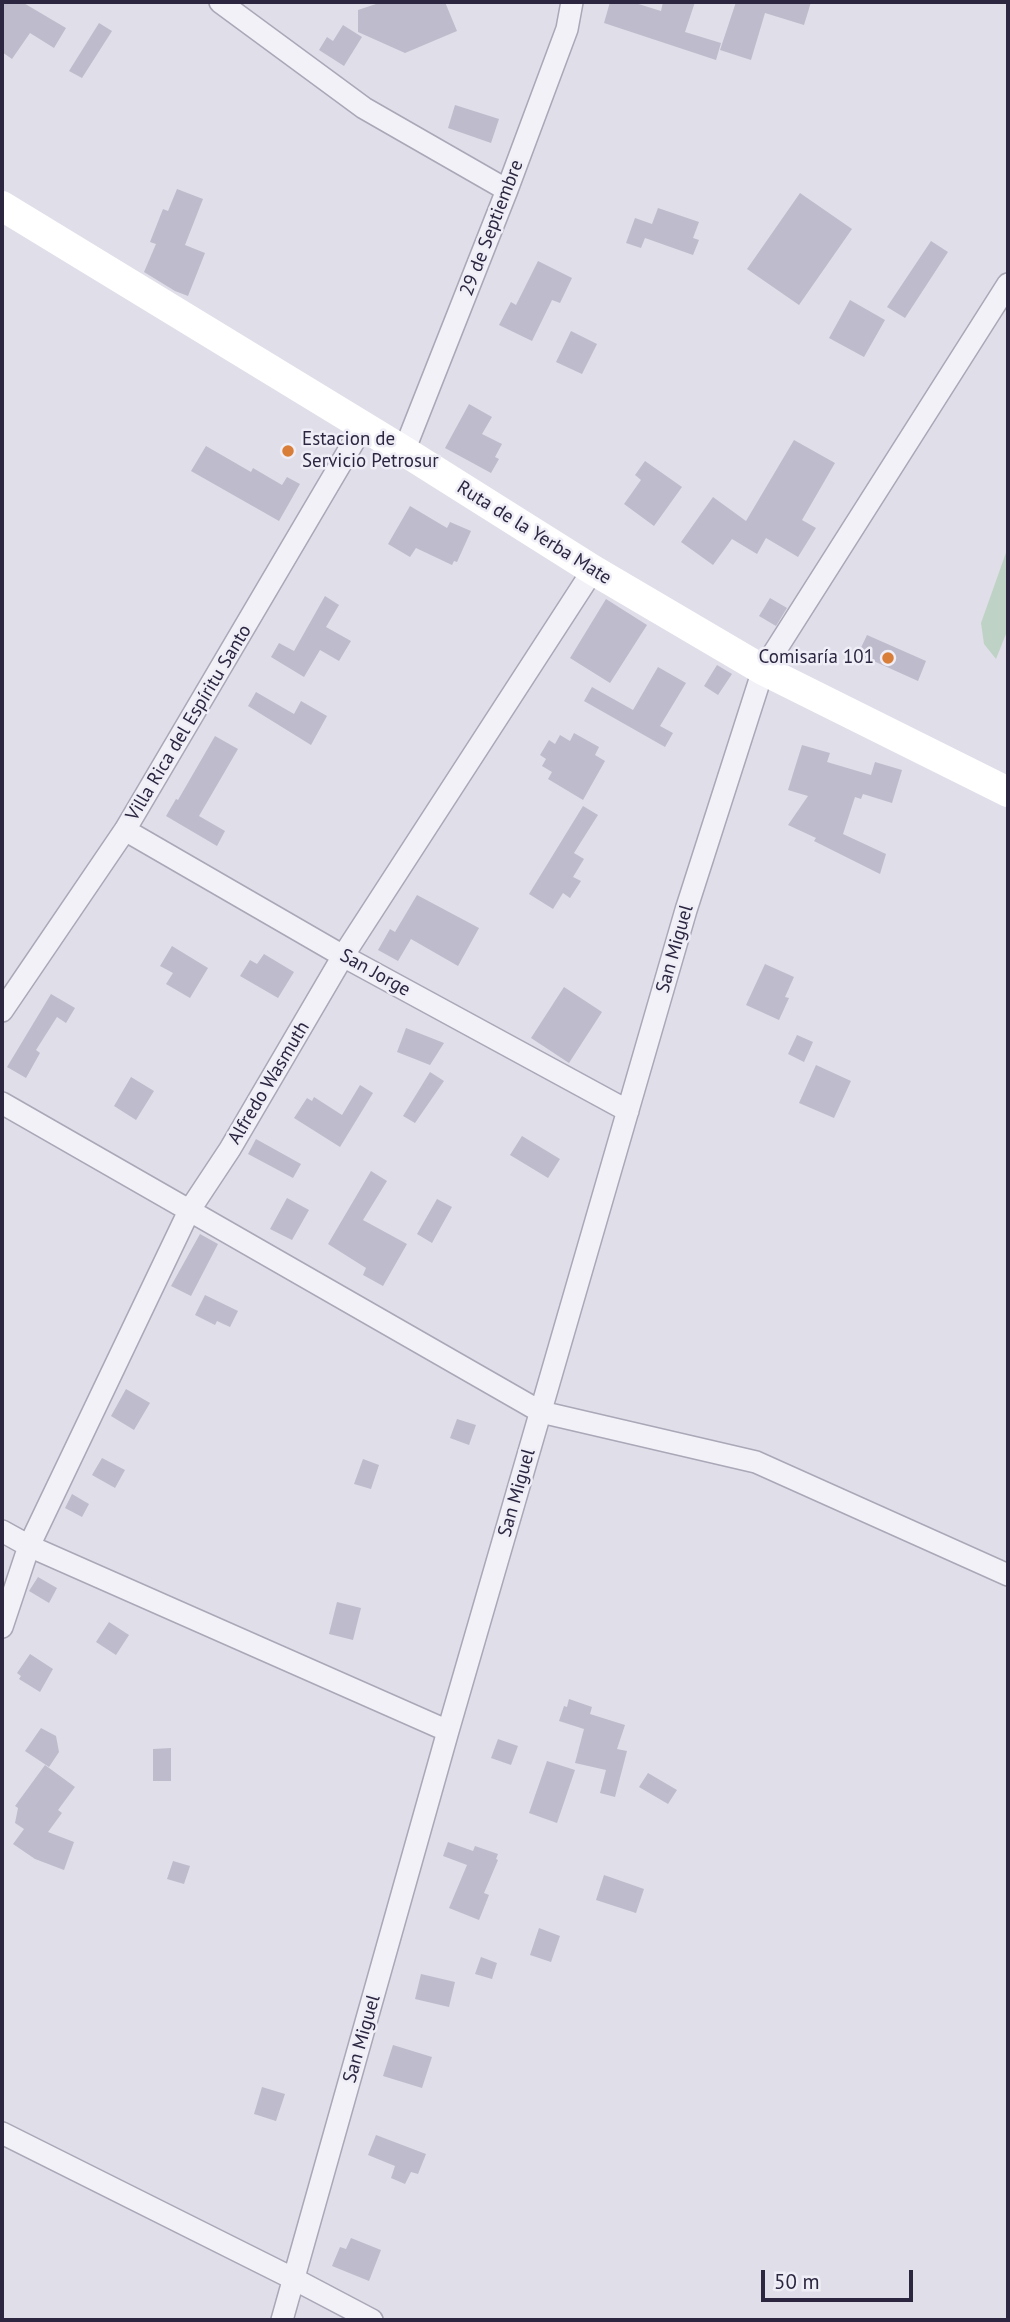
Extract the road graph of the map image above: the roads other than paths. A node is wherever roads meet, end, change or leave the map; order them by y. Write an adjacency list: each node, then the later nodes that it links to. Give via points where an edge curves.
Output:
1 (220, 2): 3 (street, via 364,108)
2 (572, 2): 3 (street, 29 de Septiembre, via 567,29)
3 (507, 190): 7 (street, 29 de Septiembre)
4 (2, 206): 6 (main road, Ruta de la Yerba Mate)
5 (1008, 284): 9 (street, San Miguel)
6 (363, 426): 7 (main road, Ruta de la Yerba Mate); 11 (street, Villa Rica del Espíritu Santo)
7 (404, 451): 8 (main road, Ruta de la Yerba Mate)
8 (593, 570): 9 (main road, Ruta de la Yerba Mate); 12 (street, Alfredo Wasmuth)
9 (763, 670): 10 (main road, Ruta de la Yerba Mate); 15 (street, San Miguel, via 685,910)
10 (1008, 792)
11 (125, 830): 12 (street, San Jorge); 13 (street, Villa Rica del Espíritu Santo)
12 (343, 956): 15 (street, San Jorge); 16 (street, Alfredo Wasmuth, via 230,1149)
13 (2, 1011)
14 (2, 1104): 16 (street)
15 (628, 1111): 17 (street, San Miguel)
16 (188, 1211): 17 (street); 19 (street, Alfredo Wasmuth)
17 (541, 1412): 20 (street, via 756,1462); 22 (street, San Miguel)
18 (2, 1531): 19 (street)
19 (29, 1546): 21 (street, Alfredo Wasmuth); 22 (street)
20 (1008, 1575)
21 (2, 1627)
22 (448, 1731): 24 (street, San Miguel)
23 (2, 2133): 24 (street)
24 (294, 2279): 25 (street, San Miguel); 26 (street)
25 (282, 2320)
26 (372, 2320)

